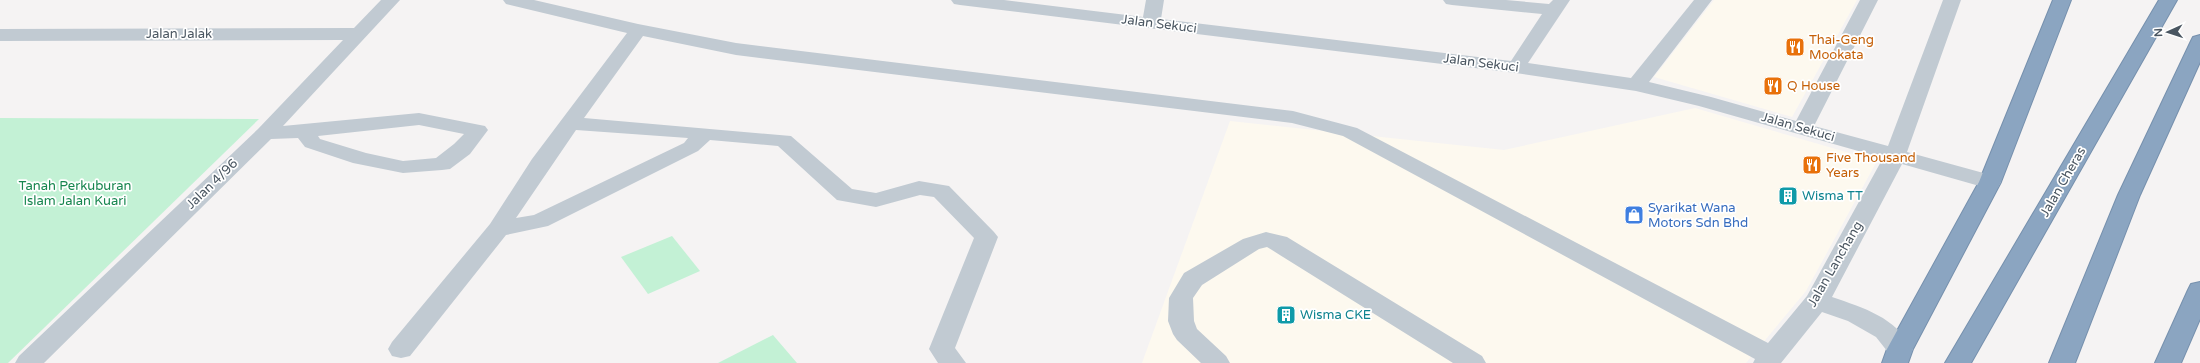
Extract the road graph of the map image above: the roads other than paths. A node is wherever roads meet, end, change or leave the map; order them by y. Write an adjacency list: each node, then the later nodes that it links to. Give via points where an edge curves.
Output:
1 (391, 0): 15 (street, Jalan 4/96)
2 (512, 0): 14 (street)
3 (960, 0): 11 (street, Jalan Sekuci)
4 (1155, 0): 13 (street)
5 (1452, 0): 12 (street)
6 (1704, 0): 19 (street)
7 (1869, 0): 21 (street)
8 (1952, 0): 25 (street, Jalan Lanchang)
9 (2168, 0): 37 (highway, Jalan Cheras)
10 (2061, 1): 26 (highway)
11 (1047, 5): 13 (street, Jalan Sekuci)
12 (1559, 5): 18 (street)
13 (1151, 23): 18 (street, Jalan Sekuci)
14 (638, 30): 20 (street); 32 (street, via 736,49 1292,117 1350,132)
15 (358, 34): 16 (street, Jalan Jalak); 23 (street, Jalan 4/96)
16 (0, 35)
17 (2200, 41): 38 (highway, via 2129,195)
18 (1516, 67): 19 (street, Jalan Sekuci)
19 (1636, 85): 21 (street, Jalan Sekuci)
20 (569, 123): 24 (street); 27 (street)
21 (1802, 128): 25 (street, Jalan Sekuci)
22 (305, 131): 22 (street, via 419,119 478,130 462,149 442,164 402,167 312,143); 23 (street)
23 (265, 133): 33 (street, Jalan 4/96)
24 (705, 133): 27 (street, via 691,147 540,221); 34 (street, via 784,140 845,195 876,200 919,188 941,191 986,237 942,349)
25 (1895, 156): 26 (street, Jalan Sekuci); 29 (street, Jalan Lanchang)
26 (1990, 182): 31 (highway)
27 (498, 229): 30 (street)
28 (2200, 290): 39 (highway)
29 (1817, 301): 31 (street, via 1857,315 1885,331); 32 (street, Jalan Lanchang)
30 (401, 349)
31 (1898, 356)
32 (1769, 359)
33 (28, 363)
34 (953, 363)
35 (1218, 363): 36 (street, via 1186,334 1181,320 1181,298 1193,279 1251,244 1266,239 1279,242)
36 (1473, 363)
37 (1958, 363)
38 (2062, 363)
39 (2168, 363)

